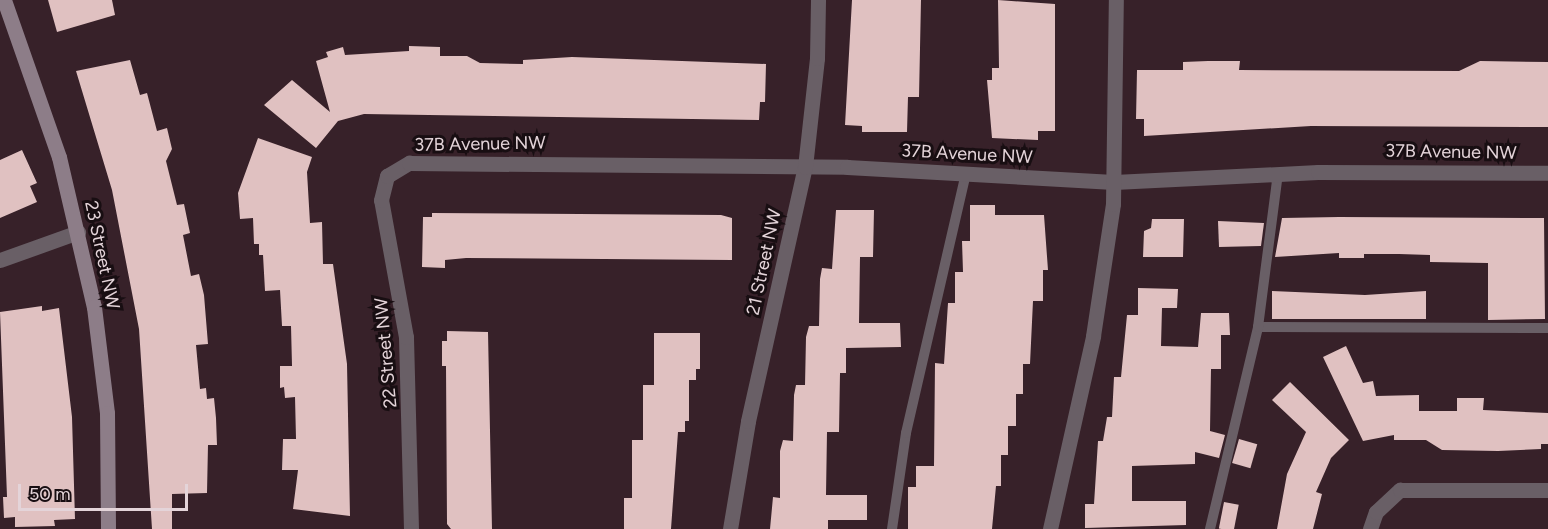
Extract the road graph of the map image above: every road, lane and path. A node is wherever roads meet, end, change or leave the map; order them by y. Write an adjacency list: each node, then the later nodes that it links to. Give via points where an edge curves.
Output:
1 (4, 0): 10 (street, 23 Street NW, via 59,157)
2 (818, 0): 4 (street, 21 Street NW, via 816,77)
3 (1116, 0): 9 (street)
4 (805, 167): 5 (street, 37B Avenue NW); 8 (street, 37B Avenue NW, via 427,161 409,163); 17 (street, 21 Street NW, via 748,421)
5 (966, 173): 9 (street, 37B Avenue NW); 18 (lane, via 906,433)
6 (1278, 173): 7 (street, 37B Avenue NW); 9 (street, 37B Avenue NW); 12 (lane)
7 (1548, 173)
8 (387, 176): 16 (street, 22 Street NW, via 381,200 409,369)
9 (1114, 182): 19 (street, via 1093,336)
10 (78, 232): 11 (street); 15 (street, 23 Street NW, via 102,358)
11 (0, 260)
12 (1258, 327): 13 (lane); 20 (lane)
13 (1548, 328)
14 (1548, 490): 21 (street, via 1400,490 1376,512)
15 (108, 529)
16 (411, 529)
17 (730, 529)
18 (892, 529)
19 (1050, 529)
20 (1210, 529)
21 (1370, 529)

